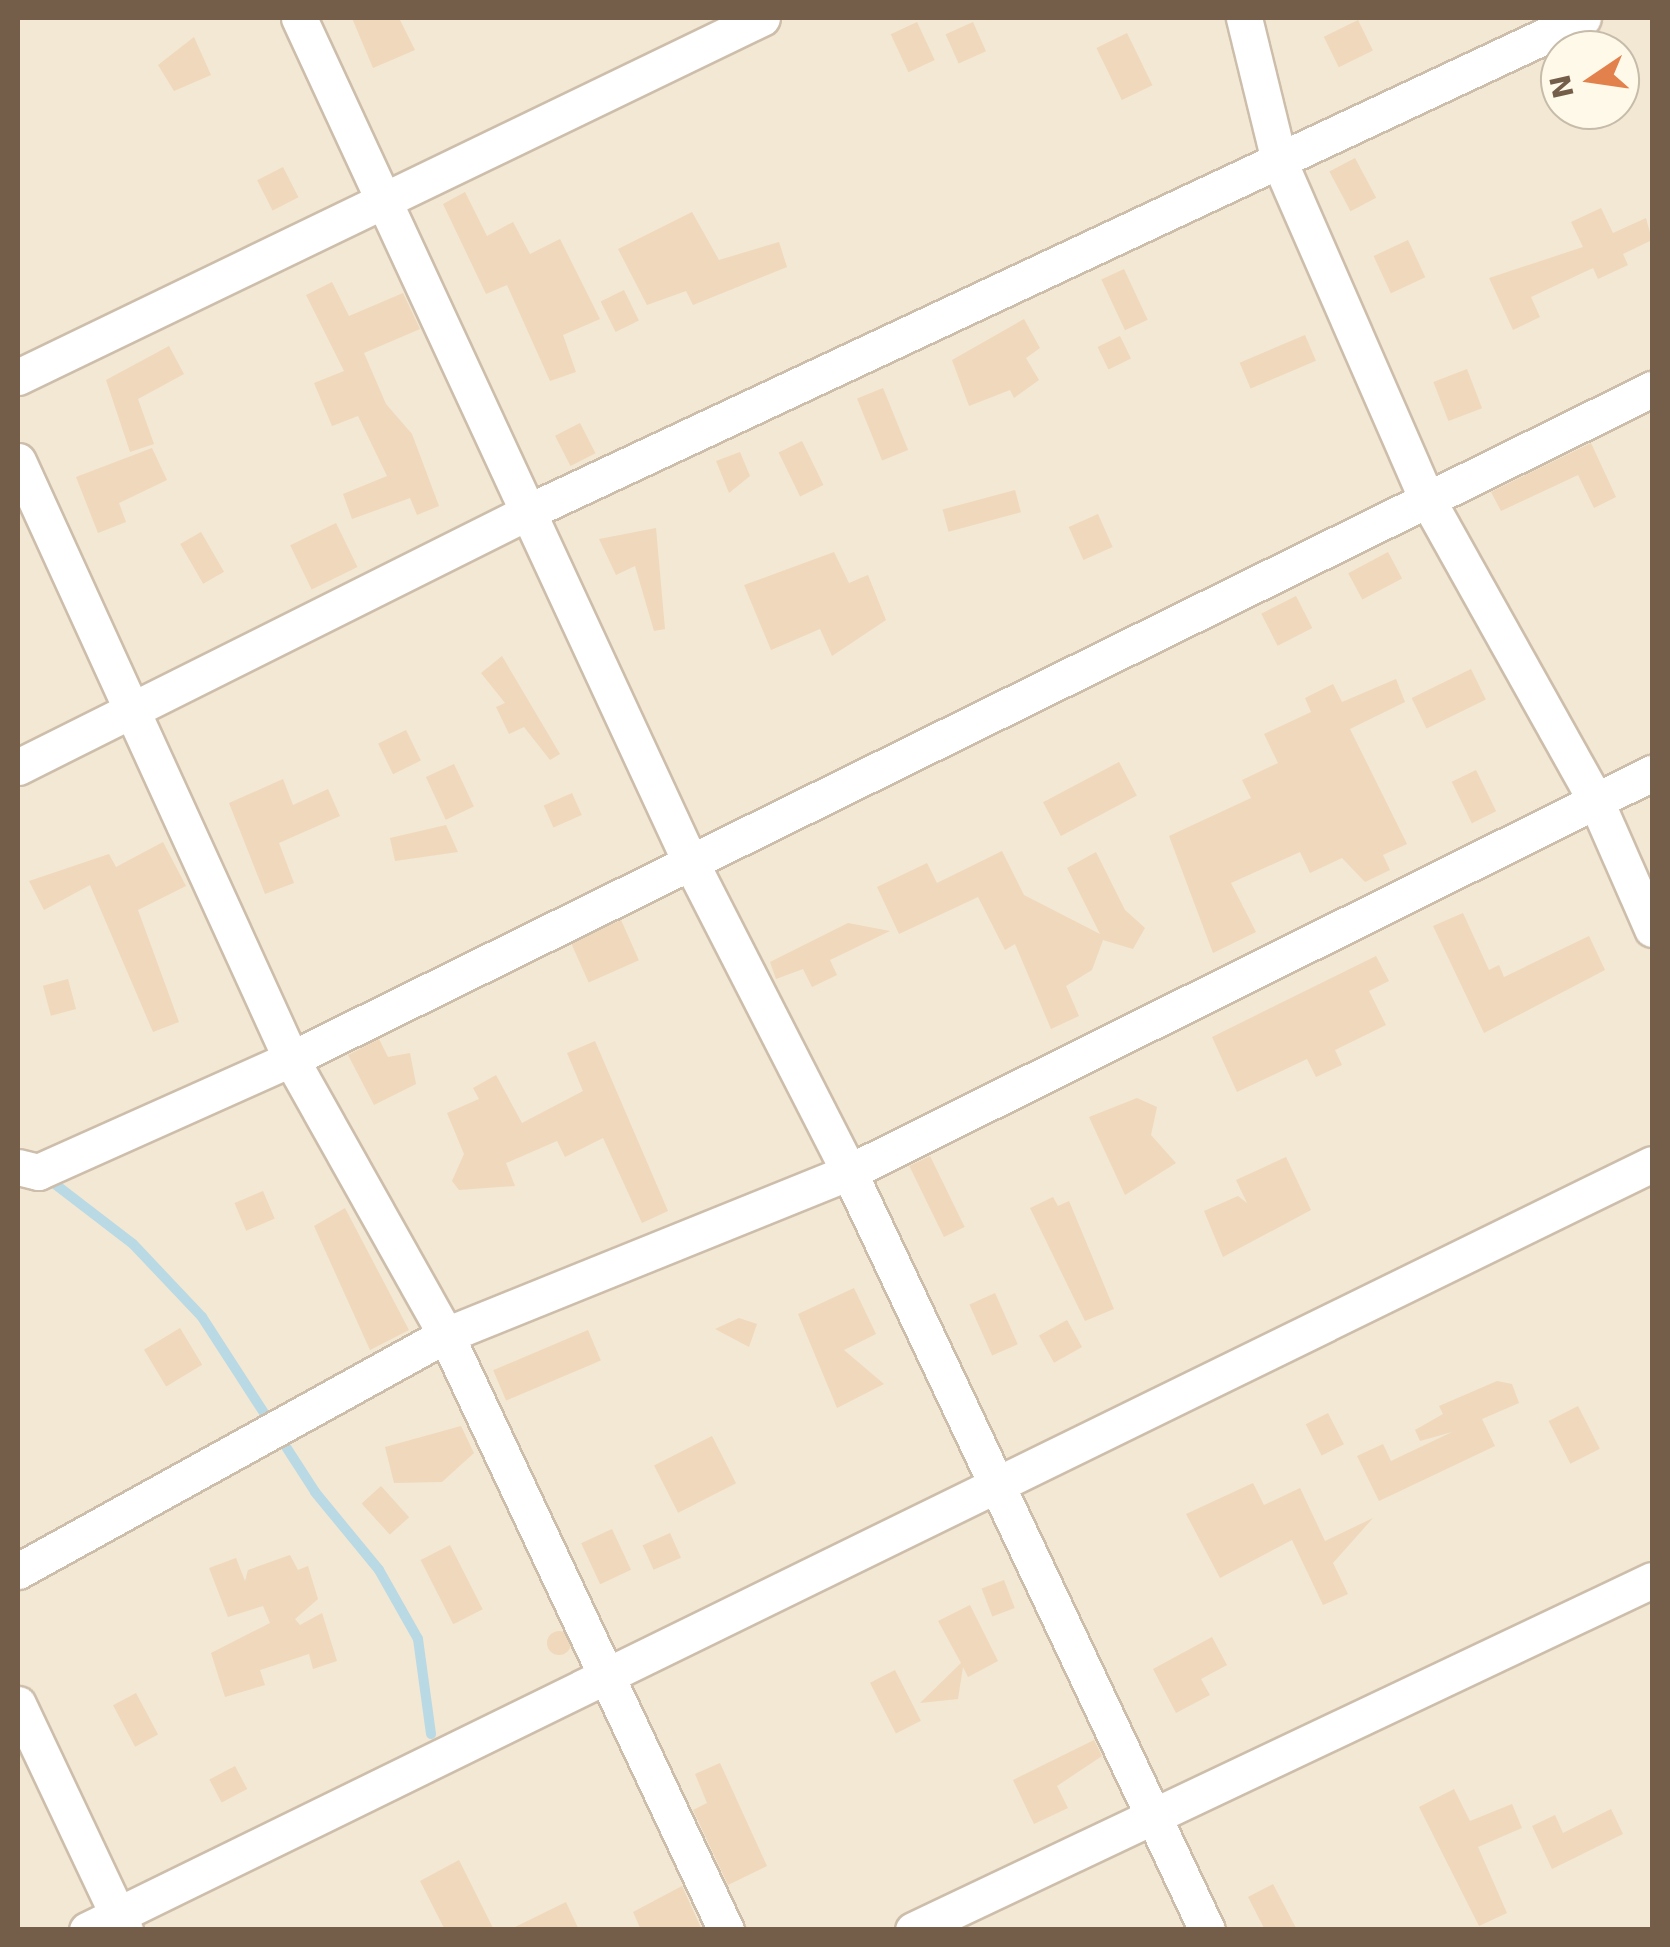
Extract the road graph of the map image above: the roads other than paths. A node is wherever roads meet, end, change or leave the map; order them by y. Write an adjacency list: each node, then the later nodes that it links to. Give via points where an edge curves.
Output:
1 (299, 18): 6 (street)
2 (762, 18): 6 (street)
3 (1244, 18): 5 (street)
4 (1584, 18): 5 (street)
5 (1279, 160): 10 (street); 11 (street)
6 (389, 201): 7 (street); 11 (street)
7 (18, 378)
8 (1652, 389): 10 (street)
9 (18, 460): 12 (street)
10 (1426, 497): 15 (street); 16 (street)
11 (534, 510): 12 (street); 16 (street)
12 (131, 706): 13 (street); 18 (street)
13 (18, 767)
14 (1652, 773): 15 (street)
15 (1595, 799): 17 (street); 21 (street)
16 (688, 857): 18 (street); 21 (street)
17 (1652, 929)
18 (292, 1059): 20 (street); 22 (street)
19 (1652, 1164): 23 (street)
20 (28, 1170)
21 (849, 1172): 22 (street); 23 (street)
22 (446, 1335): 24 (street); 26 (street)
23 (998, 1489): 26 (street); 28 (street)
24 (18, 1571)
25 (1652, 1580): 28 (street)
26 (608, 1676): 29 (street); 30 (street)
27 (18, 1704): 29 (street)
28 (1154, 1816): 31 (street); 32 (street)
29 (110, 1924)
30 (726, 1930)
31 (912, 1930)
32 (1207, 1930)

